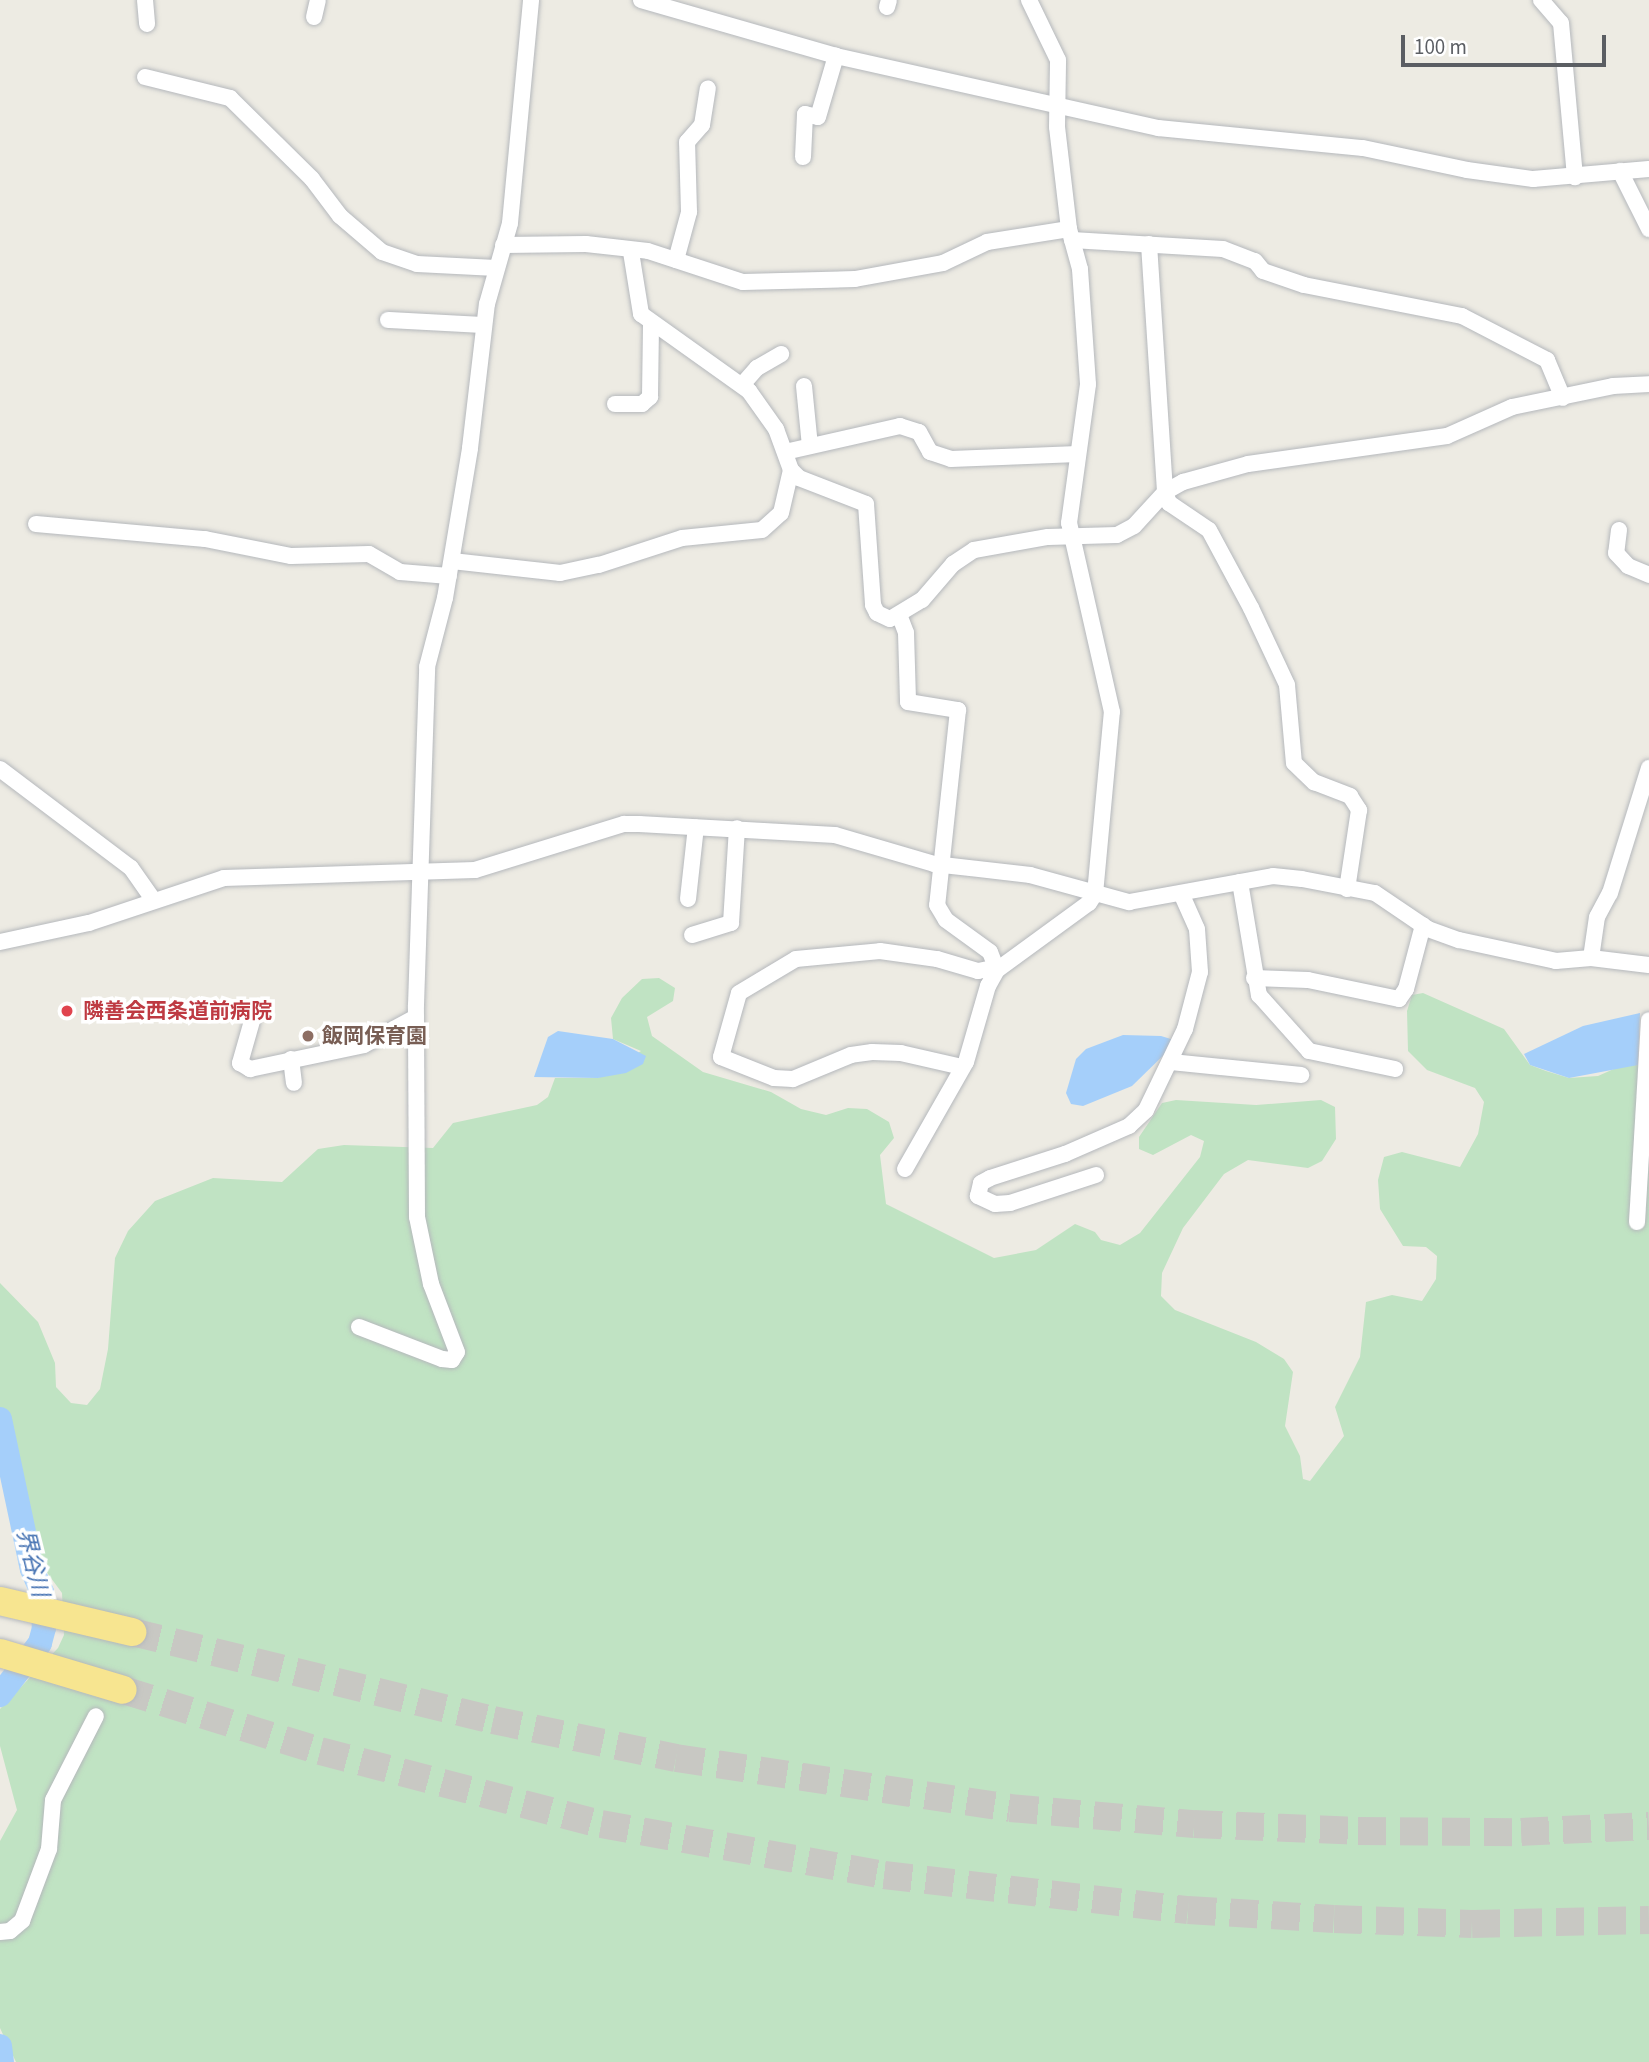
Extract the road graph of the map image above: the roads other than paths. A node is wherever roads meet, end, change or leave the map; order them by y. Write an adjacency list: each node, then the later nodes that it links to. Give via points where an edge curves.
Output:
1 (145, 0): 8 (street)
2 (318, 0): 7 (street)
3 (531, 0): 20 (street, via 510,223)
4 (641, 0): 9 (street)
5 (1029, 0): 12 (street, via 1058,60)
6 (1541, 0): 16 (street, via 1561,23)
7 (314, 17)
8 (147, 24)
9 (836, 56): 12 (street); 13 (street, via 818,117 805,114)
10 (145, 77): 23 (street, via 230,98 312,179 340,216 382,252 417,264)
11 (708, 88): 22 (street, via 702,125 687,142 690,212)
12 (1058, 107): 16 (street, via 1158,128 1363,148 1533,179); 18 (street)
13 (803, 157)
14 (1649, 169): 15 (street)
15 (1620, 171): 16 (street); 17 (street)
16 (1575, 177)
17 (1649, 229)
18 (1071, 234): 19 (street); 22 (street, via 987,242 943,263 855,279 743,282); 35 (street, via 1080,269 1088,384)
19 (1149, 244): 31 (street, via 1223,249 1255,261 1263,271 1304,285 1474,320 1547,360); 37 (street)
20 (503, 245): 21 (street, via 586,244); 23 (street)
21 (631, 252): 22 (street, via 648,251); 25 (street, via 636,302)
22 (676, 260)
23 (496, 268): 26 (street)
24 (388, 320): 26 (street)
25 (652, 324): 29 (street, via 719,365); 32 (street, via 650,397 642,404)
26 (484, 325): 41 (street)
27 (781, 354): 29 (street, via 757,368)
28 (1649, 384): 31 (street, via 1632,382)
29 (742, 385): 34 (street, via 776,429)
30 (804, 386): 33 (street)
31 (1563, 398): 37 (street, via 1512,407 1447,436 1248,464 1183,482)
32 (615, 404)
33 (810, 446): 34 (street); 35 (street, via 900,426 919,432 930,452 951,460)
34 (785, 452): 36 (street)
35 (1078, 454): 40 (street, via 1069,523)
36 (791, 470): 41 (street, via 781,513 762,530 672,540 560,573); 43 (street, via 824,489 866,504 873,605 877,613 890,619)
37 (1165, 492): 40 (street, via 1146,516 1117,535); 51 (street, via 1169,503 1209,530 1251,608 1287,685 1294,763 1314,782 1350,796 1359,810)
38 (36, 524): 41 (street, via 205,539 291,556 369,554 400,572)
39 (1619, 530): 42 (street, via 1616,553 1628,566)
40 (1073, 536): 43 (street, via 974,550); 53 (street, via 1112,712)
41 (450, 568): 49 (street, via 427,667)
42 (1649, 575)
43 (900, 617): 48 (street, via 906,633 908,702 958,710)
44 (1649, 768): 59 (street, via 1611,893 1597,917)
45 (0, 769): 55 (street, via 131,868)
46 (696, 827): 47 (street); 49 (street, via 624,824 475,870); 54 (street)
47 (737, 828): 48 (street, via 835,835); 57 (street, via 731,923)
48 (940, 865): 53 (street, via 1030,875); 61 (street, via 937,905 946,920 990,953)
49 (422, 871): 55 (street, via 224,878); 63 (street)
50 (1240, 882): 51 (street, via 1273,876); 52 (street); 62 (street)
51 (1347, 888): 56 (street, via 1382,897)
52 (1181, 893): 53 (street, via 1129,902); 67 (street, via 1196,929 1200,972)
53 (1095, 894): 61 (street, via 1089,903)
54 (688, 899)
55 (153, 900): 58 (street, via 89,923)
56 (1423, 925): 59 (street, via 1441,935 1556,961); 62 (street, via 1406,989 1399,999 1308,980)
57 (692, 935)
58 (0, 942)
59 (1591, 958): 60 (street)
60 (1649, 965)
61 (995, 969): 68 (street); 68 (street, via 978,971 880,951 796,959 739,993 721,1057 774,1078 793,1079 851,1055 872,1052 901,1053)
62 (1254, 978): 69 (street, via 1259,995 1309,1051)
63 (416, 1017): 66 (street, via 364,1045); 75 (street, via 417,1217 431,1284 457,1352 452,1360 442,1359)
64 (1649, 1020): 74 (street)
65 (252, 1021): 66 (street, via 242,1068)
66 (290, 1059): 71 (street)
67 (1171, 1062): 70 (street); 73 (street, via 1138,1120 1065,1154 990,1178 981,1183 978,1196 995,1204 1010,1203)
68 (961, 1067): 72 (street)
69 (1395, 1069)
70 (1301, 1075)
71 (294, 1083)
72 (905, 1170)
73 (1096, 1175)
74 (1637, 1223)
75 (359, 1327)
76 (0, 1601): 77 (highway)
77 (132, 1632)
78 (0, 1653): 79 (highway)
79 (123, 1690)
80 (96, 1716): 81 (street, via 53,1800 49,1849 22,1921)
81 (5, 1932)

